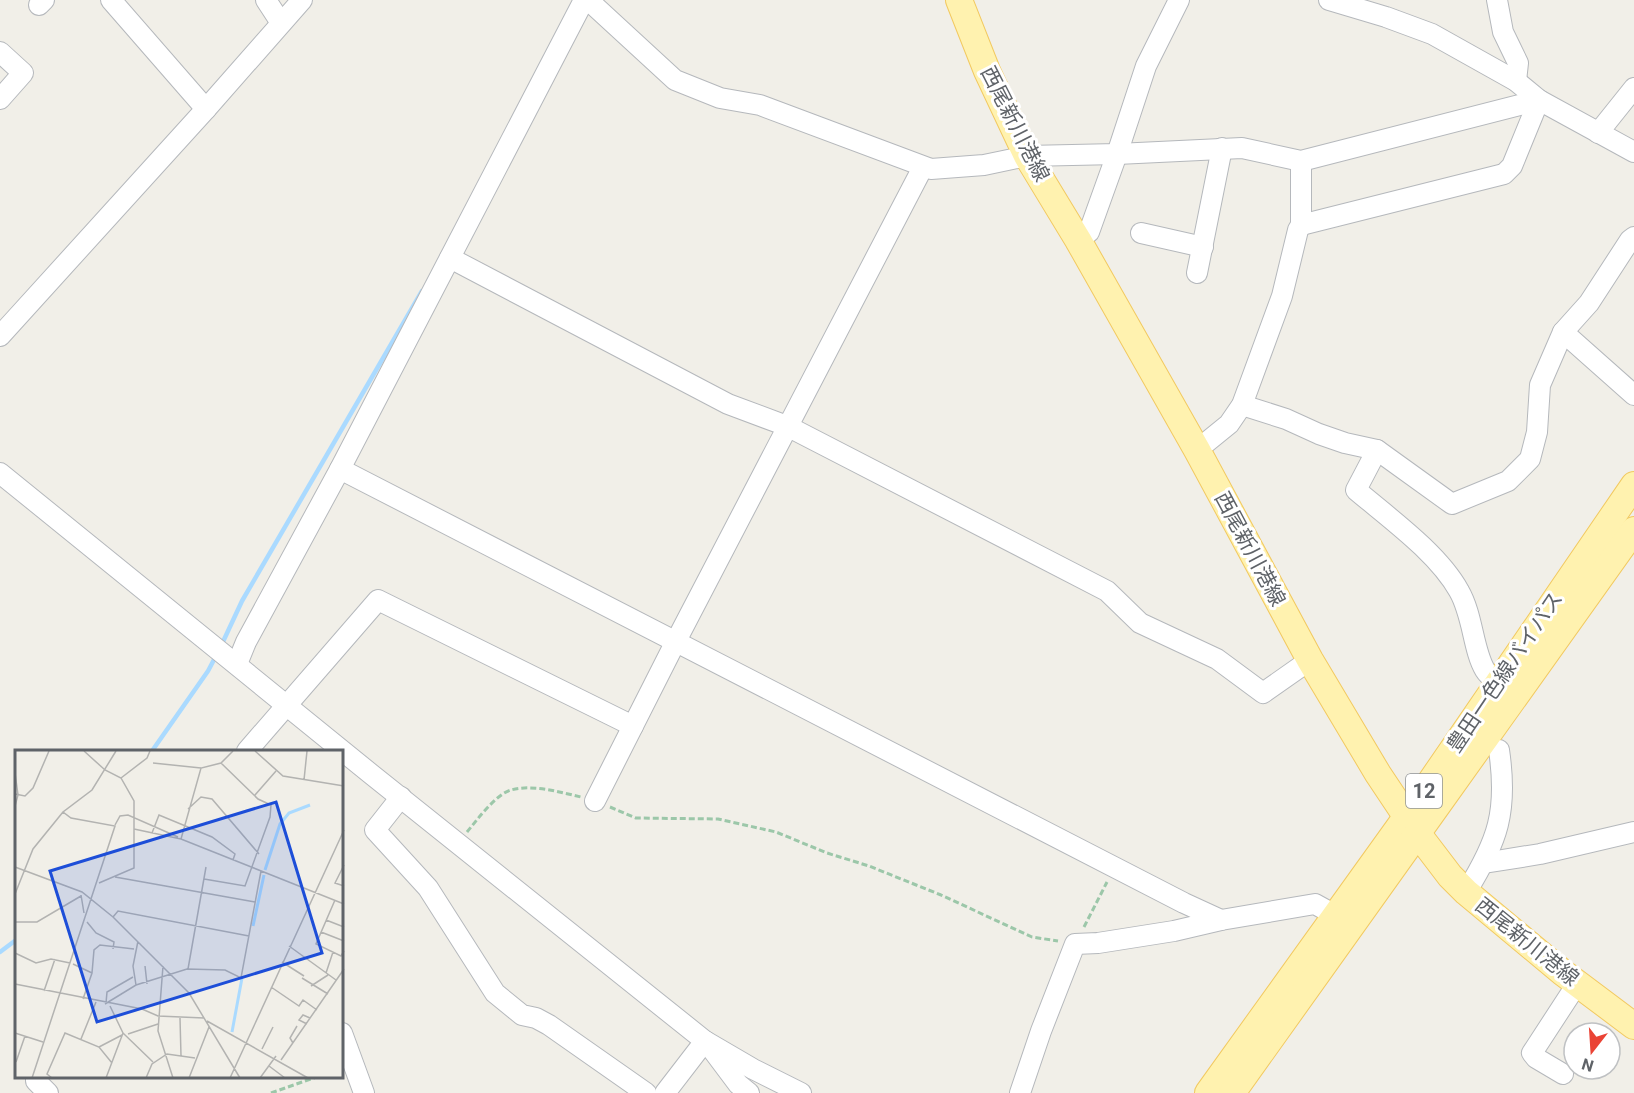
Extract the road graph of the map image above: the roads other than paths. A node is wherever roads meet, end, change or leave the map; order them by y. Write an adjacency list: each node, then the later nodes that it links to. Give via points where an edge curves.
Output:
1 (266, 0): 9 (street)
2 (302, 0): 9 (street)
3 (586, 0): 22 (street, via 675,80 720,98 760,105); 28 (street)
4 (959, 0): 20 (main road, 西尾新川港線)
5 (1179, 0): 19 (street, via 1146,66)
6 (1329, 0): 11 (street, via 1432,34)
7 (1497, 0): 11 (street, via 1503,32 1518,63)
8 (121, 4): 15 (street)
9 (281, 23): 15 (street)
10 (0, 52): 13 (street, via 22,73)
11 (1516, 81): 14 (street)
12 (1634, 88): 16 (street)
13 (0, 99)
14 (1539, 100): 16 (street); 21 (street); 23 (street, via 1512,166 1504,174)
15 (206, 109): 31 (street)
16 (1598, 132): 18 (street)
17 (1222, 148): 19 (street); 21 (street, via 1242,147); 27 (street)
18 (1634, 152)
19 (1117, 154): 20 (street); 26 (street, via 1089,232)
20 (1027, 156): 22 (street, via 984,165 931,169); 26 (main road, 西尾新川港線)
21 (1301, 161): 23 (street)
22 (923, 166): 34 (street)
23 (1301, 225): 33 (street, via 1282,296)
24 (1141, 233): 27 (street)
25 (1634, 237): 30 (street, via 1589,303)
26 (1078, 240): 35 (main road, 西尾新川港線)
27 (1203, 247): 29 (street)
28 (450, 258): 34 (street, via 728,404); 37 (street)
29 (1197, 273)
30 (1563, 332): 32 (street); 36 (street, via 1540,385 1537,432 1530,459 1508,481 1452,504)
31 (0, 336)
32 (1634, 395)
33 (1242, 405): 35 (street, via 1229,424); 36 (street, via 1345,443)
34 (788, 426): 41 (street); 43 (street, via 1107,591 1140,622 1217,659 1263,693)
35 (1197, 450): 43 (main road, 西尾新川港線)
36 (1377, 450): 44 (street, via 1356,490 1443,569 1459,591 1486,673)
37 (340, 469): 41 (street); 42 (street, via 246,642)
38 (0, 473): 42 (street)
39 (1634, 485): 44 (main road, 豊田一色線バイパス / 12)
40 (1634, 530): 53 (main road, 豊田一色線バイパス / 12)
41 (676, 641): 46 (street); 58 (street)
42 (224, 655): 45 (street)
43 (1310, 660): 53 (main road, 西尾新川港線)
44 (1498, 683): 53 (main road, 豊田一色線バイパス / 12)
45 (286, 704): 46 (street, via 378,600); 47 (street); 48 (street)
46 (633, 726): 52 (street)
47 (248, 750)
48 (343, 750)
49 (1499, 750): 55 (street, via 1502,807 1494,842)
50 (344, 751): 51 (street)
51 (401, 797): 62 (street); 67 (street, via 375,830 428,888 495,993 522,1015 549,1025)
52 (596, 801)
53 (1412, 825): 56 (main road, 西尾新川港線); 57 (main road, 豊田一色線バイパス / 12); 73 (main road, 豊田一色線バイパス / 12, via 1354,920)
54 (1634, 832): 55 (street)
55 (1484, 863): 56 (street)
56 (1466, 892): 59 (main road, 西尾新川港線)
57 (1335, 915): 58 (street, via 1315,904); 72 (main road, 豊田一色線バイパス / 12)
58 (1221, 920): 71 (street, via 1174,931 1075,944)
59 (1577, 984): 60 (main road, 西尾新川港線); 63 (street, via 1532,1053)
60 (1634, 1026)
61 (344, 1038): 66 (street)
62 (705, 1041): 68 (street); 69 (street); 70 (street)
63 (1562, 1073)
64 (36, 1078): 65 (street)
65 (48, 1093)
66 (364, 1093)
67 (646, 1093)
68 (665, 1093)
69 (749, 1093)
70 (801, 1093)
71 (1020, 1093)
72 (1208, 1093)
73 (1232, 1093)

